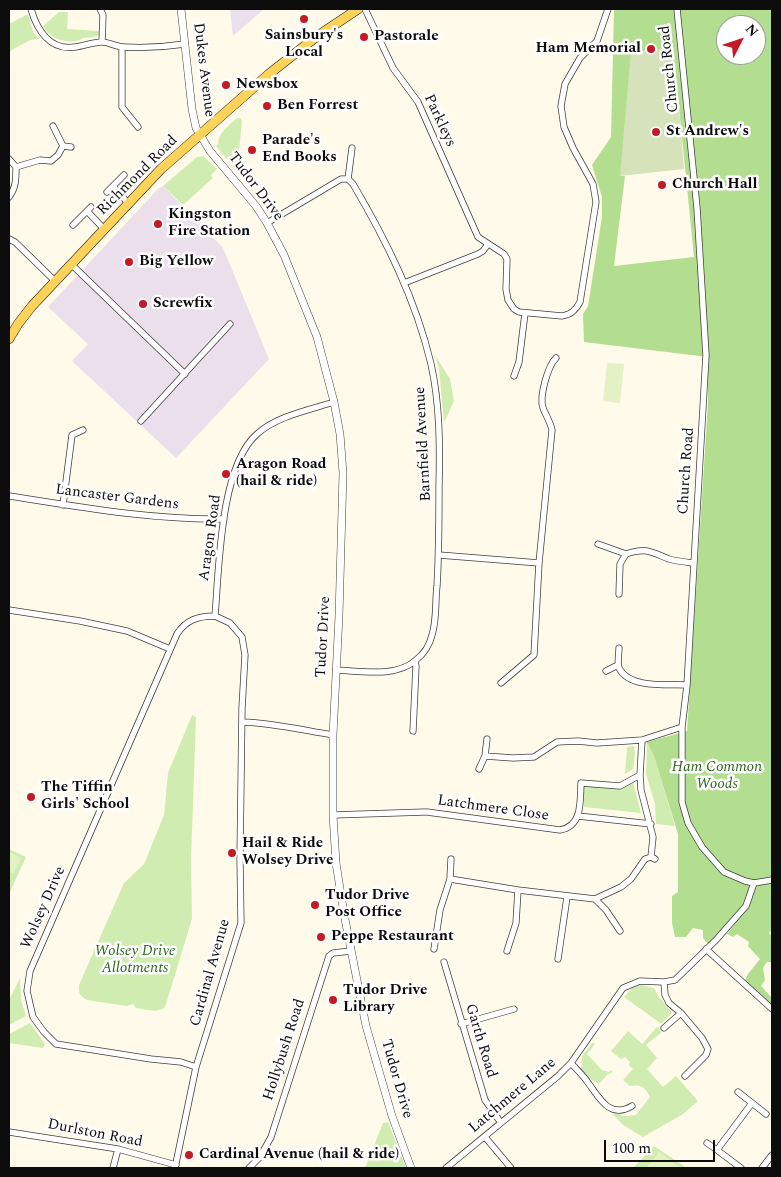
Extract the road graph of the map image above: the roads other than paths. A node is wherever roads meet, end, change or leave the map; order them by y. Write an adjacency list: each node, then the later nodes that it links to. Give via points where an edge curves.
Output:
1 (31, 9): 8 (street, via 36,25 48,41 58,46 67,48)
2 (100, 9): 8 (street, via 103,15)
3 (182, 9): 9 (street, Dukes Avenue)
4 (358, 9): 13 (main road, Richmond Road, via 303,47)
5 (364, 9): 29 (street, Parkleys, via 393,68 418,102 478,237)
6 (608, 9): 33 (street, via 597,41 580,58 565,84 561,106 564,127 594,184 596,202 580,302 568,316)
7 (677, 9): 49 (street, Church Road, via 705,338)
8 (102, 42): 10 (street)
9 (186, 44): 10 (street); 13 (street, Dukes Avenue, via 192,109)
10 (122, 48): 12 (street, via 122,107)
11 (52, 126): 14 (street)
12 (138, 127)
13 (200, 135): 24 (main road, Richmond Road); 25 (street, Tudor Drive)
14 (63, 146): 15 (street); 18 (street, via 51,161 40,160)
15 (72, 148)
16 (352, 148): 20 (street)
17 (9, 159): 18 (street)
18 (16, 167): 23 (street, via 14,190)
19 (124, 175): 21 (street)
20 (348, 179): 25 (street, via 341,179); 32 (street, Barnfield Avenue, via 384,237)
21 (113, 186): 22 (street); 24 (street)
22 (107, 192)
23 (9, 198)
24 (128, 203): 27 (main road, Richmond Road)
25 (267, 222): 39 (street, Tudor Drive, via 306,304)
26 (73, 225): 27 (street, via 89,209)
27 (104, 229): 30 (main road, Richmond Road)
28 (9, 239): 31 (street)
29 (488, 244): 32 (street, via 478,254); 33 (street, Parkleys, via 507,259 508,300 514,309)
30 (71, 264): 31 (main road, Richmond Road); 37 (street)
31 (55, 281): 35 (main road, Richmond Road)
32 (404, 283): 47 (street, Barnfield Avenue, via 431,364 437,406)
33 (526, 314): 38 (street)
34 (230, 324): 37 (street)
35 (9, 340)
36 (556, 358): 48 (street, via 544,385 542,401 552,430)
37 (185, 374): 40 (street)
38 (514, 376)
39 (334, 402): 44 (street, Aragon Road, via 272,424 247,444 235,470); 57 (street, Tudor Drive, via 344,473)
40 (141, 421)
41 (83, 430): 43 (street, via 72,435)
42 (9, 496): 43 (street, Lancaster Gardens)
43 (63, 505): 44 (street, Lancaster Gardens, via 190,519)
44 (224, 519): 52 (street, Aragon Road)
45 (598, 544): 46 (street)
46 (626, 554): 49 (street, via 646,550 671,560); 50 (street, via 620,564)
47 (439, 555): 48 (street); 55 (street, Barnfield Avenue, via 433,634)
48 (539, 563): 59 (street, via 534,655)
49 (693, 563): 60 (street, Church Road)
50 (619, 594)
51 (9, 610): 54 (street, via 127,631)
52 (214, 616): 54 (street, via 186,622); 61 (street, via 230,624 242,637)
53 (619, 648): 56 (street)
54 (170, 649): 94 (street, Wolsey Drive, via 30,971 27,991 33,1017 56,1044 181,1062)
55 (415, 662): 57 (street, via 382,672); 63 (street)
56 (618, 665): 58 (street); 60 (street, via 627,677 638,683)
57 (336, 670): 64 (street, Tudor Drive)
58 (606, 671)
59 (501, 683)
60 (687, 685): 62 (street, Church Road)
61 (242, 722): 64 (street, via 268,722); 94 (street, Cardinal Avenue, via 241,923)
62 (682, 727): 66 (street); 76 (street, Church Road, via 682,802 688,823 702,847 724,872)
63 (413, 731)
64 (333, 735): 70 (street, Tudor Drive)
65 (488, 739): 67 (street)
66 (642, 740): 67 (street, via 557,742 534,757); 69 (street)
67 (485, 756): 68 (street)
68 (479, 769)
69 (640, 775): 71 (street, via 620,786 581,783); 72 (street)
70 (332, 815): 71 (street, Latchmere Close, via 426,812 560,830 575,823); 83 (street, Tudor Drive, via 337,871)
71 (578, 816): 72 (street)
72 (651, 824): 79 (street, via 653,858 645,859 621,887)
73 (451, 859): 74 (street)
74 (450, 879): 77 (street); 81 (street, via 440,910)
75 (772, 880): 76 (street, Church Road)
76 (754, 882): 82 (street, via 746,906)
77 (518, 890): 78 (street); 84 (street, via 516,923)
78 (567, 897): 79 (street); 85 (street)
79 (595, 899): 80 (street)
80 (620, 931)
81 (434, 949)
82 (706, 949): 87 (street, via 675,980); 89 (street)
83 (351, 951): 109 (street, Hollybush Road, via 329,956 271,1137); 110 (street, Tudor Drive, via 366,1026 389,1107)
84 (507, 951)
85 (558, 959)
86 (444, 962): 91 (street, Garth Road)
87 (664, 982): 90 (street, via 669,1003); 93 (street, Latchmere Lane, via 640,981 623,988)
88 (514, 1009): 91 (street)
89 (772, 1010)
90 (681, 1013): 92 (street); 95 (street, via 708,1048 706,1055)
91 (461, 1024): 100 (street, Garth Road, via 485,1100)
92 (664, 1028)
93 (571, 1063): 98 (street, via 605,1104 617,1111); 100 (street, Latchmere Lane)
94 (196, 1067): 107 (street, Cardinal Avenue)
95 (685, 1076)
96 (738, 1092): 97 (street)
97 (752, 1103): 99 (street); 105 (street)
98 (632, 1106)
99 (766, 1114)
100 (501, 1123): 102 (street, Latchmere Lane)
101 (9, 1132): 104 (street, Durlston Road)
102 (485, 1137): 111 (street, Latchmere Lane); 112 (street)
103 (707, 1142): 105 (street)
104 (118, 1149): 107 (street, Durlston Road); 108 (street)
105 (716, 1150): 113 (street)
106 (772, 1154): 114 (street)
107 (175, 1166)
108 (113, 1168)
109 (249, 1168)
110 (411, 1168)
111 (446, 1168)
112 (511, 1168)
113 (741, 1168)
114 (762, 1168)

